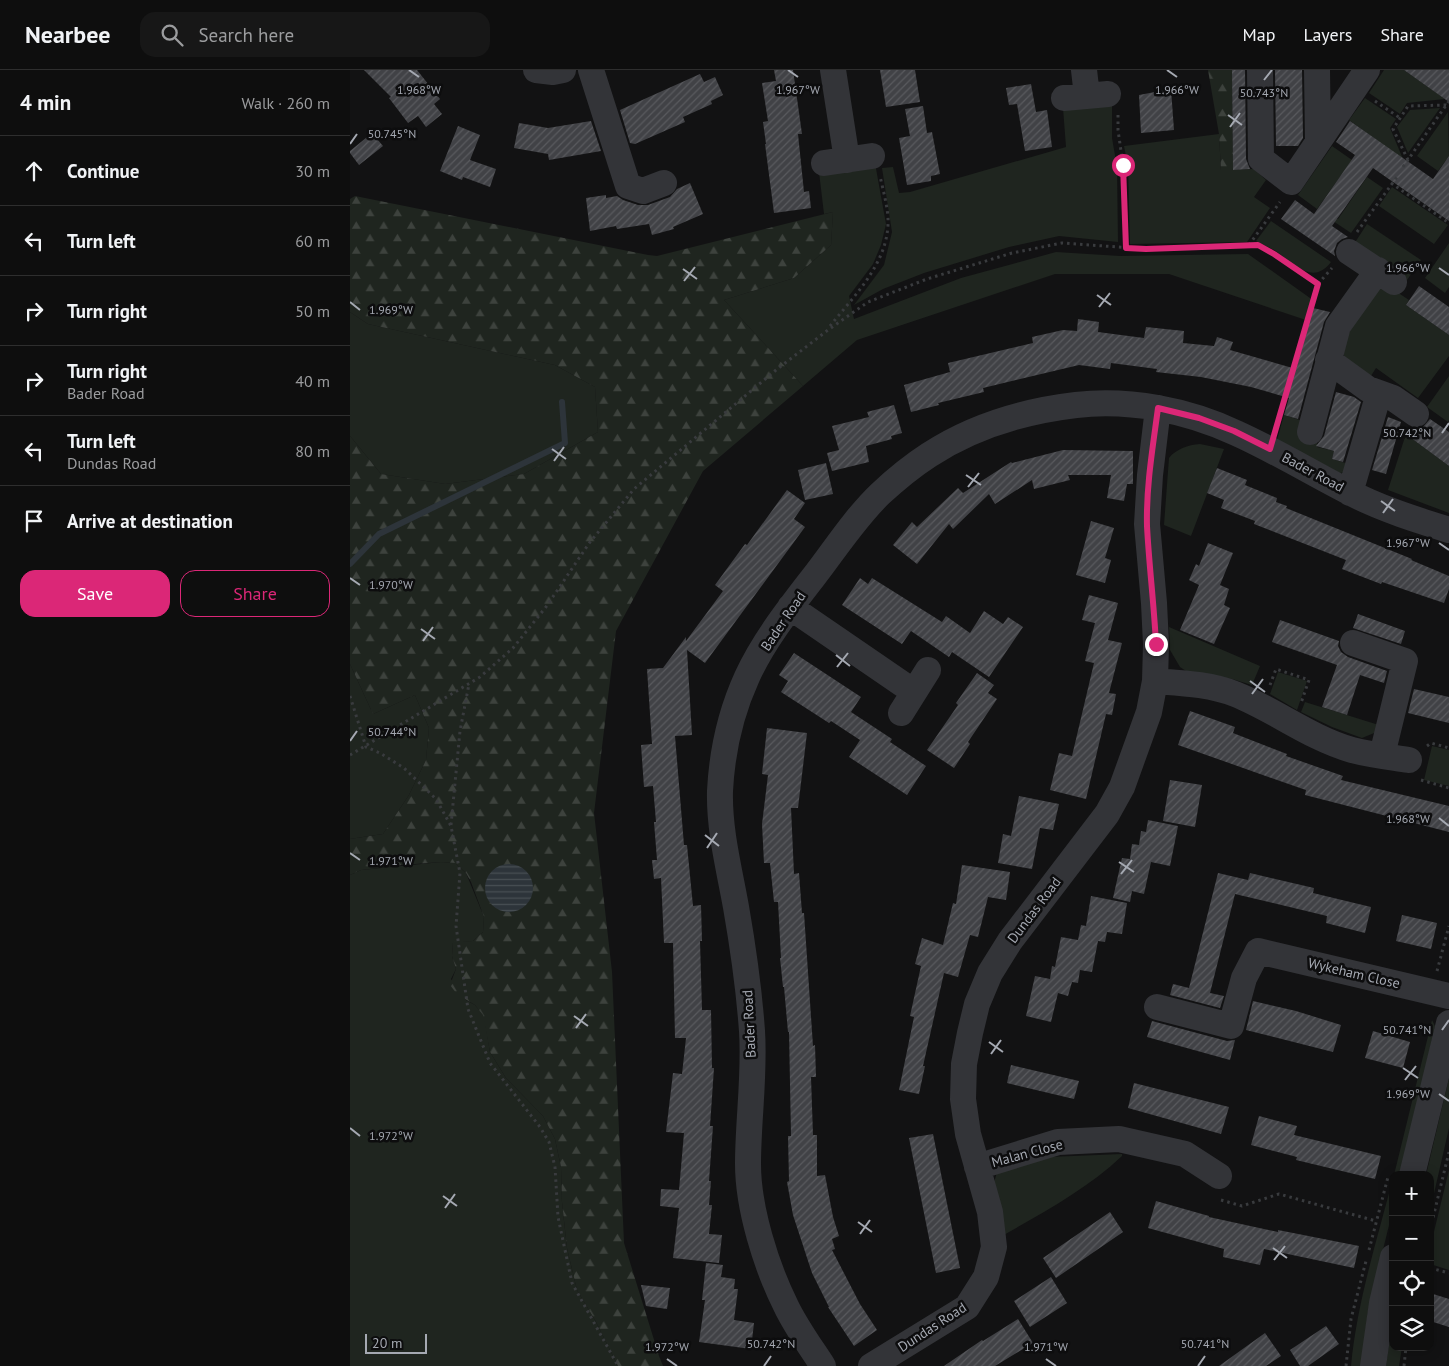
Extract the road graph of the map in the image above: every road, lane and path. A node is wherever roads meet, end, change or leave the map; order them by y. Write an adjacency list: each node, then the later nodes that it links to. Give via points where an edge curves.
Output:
1 (536, 70): 2 (street)
2 (563, 70)
3 (591, 70): 18 (street, via 628,186 643,190)
4 (832, 70): 13 (street)
5 (1084, 70): 9 (street)
6 (1260, 70): 17 (street, via 1261,159)
7 (1317, 70): 12 (street)
8 (1361, 79): 11 (path); 12 (street)
9 (1086, 96): 23 (path, via 1118,104)
10 (1448, 105): 11 (path, via 1408,106); 14 (path)
11 (1400, 118): 14 (path, via 1393,129)
12 (1318, 142): 17 (street)
13 (848, 160): 24 (path, via 877,160 889,223 876,265)
14 (1408, 160): 15 (path)
15 (1403, 167)
16 (1397, 177): 19 (path)
17 (1291, 182): 22 (path)
18 (664, 183)
19 (1391, 183): 20 (path); 21 (path)
20 (1449, 224)
21 (1353, 242): 25 (street, via 1386,276 1338,326)
22 (1250, 245): 23 (path); 30 (path, via 1258,245 1274,254 1318,284)
23 (1126, 248): 24 (path, via 1062,243 1012,253 927,279 868,302)
24 (828, 330): 37 (path, via 634,489 590,542 546,607 513,648)
25 (1328, 360): 26 (street, via 1368,389); 29 (street)
26 (1379, 393): 28 (street, via 1393,398); 31 (street)
27 (1158, 408): 30 (street, Bader Road, via 1199,418); 33 (street, Bader Road, via 1114,403 1078,404 1046,410 1004,420 931,454 881,493 857,519); 36 (street, Dundas Road, via 1147,524 1154,603)
28 (1416, 414)
29 (1310, 432)
30 (1270, 449): 31 (street, Bader Road)
31 (1350, 493): 32 (street, Bader Road)
32 (1449, 530)
33 (790, 607): 35 (street, via 908,702); 62 (street, Bader Road, via 747,676 733,715 724,752 720,791 721,831 736,909 752,1034 748,1169 755,1219 768,1266 787,1309)
34 (1353, 643): 44 (street, via 1405,661)
35 (928, 670)
36 (1155, 681): 39 (street, via 1232,693); 52 (street, Dundas Road, via 1150,712 1122,787 1107,814 1010,941 990,973 977,1004 964,1064 963,1099)
37 (469, 684): 42 (path); 47 (path, via 460,731)
38 (350, 696): 42 (path)
39 (1262, 707): 40 (street); 40 (path, via 1276,669 1309,680)
40 (1294, 725): 44 (street, via 1352,750)
41 (1431, 743): 43 (path)
42 (366, 747): 45 (path); 47 (path, via 404,768 436,799)
43 (1449, 748)
44 (1382, 755): 46 (street)
45 (350, 756)
46 (1409, 760)
47 (451, 826): 61 (path, via 460,873 456,926 468,1010 490,1063 549,1142 555,1167 558,1217 572,1283)
48 (1449, 996): 49 (street, Wykeham Close, via 1258,951 1244,978 1231,1026)
49 (1157, 1007)
50 (1449, 1023): 53 (street)
51 (1449, 1152): 55 (path)
52 (977, 1167): 54 (street, Malan Close, via 1058,1142 1119,1139 1185,1154); 63 (street, Dundas Road, via 990,1212 994,1247 986,1277 967,1307)
53 (1413, 1171)
54 (1220, 1176): 56 (path, via 1213,1198 1242,1206 1279,1194)
55 (1433, 1216)
56 (1376, 1221)
57 (1392, 1261): 64 (street)
58 (1434, 1269): 59 (path)
59 (1449, 1273)
60 (1406, 1351): 65 (path)
61 (618, 1366)
62 (823, 1366)
63 (871, 1366)
64 (1373, 1366)
65 (1404, 1366)

